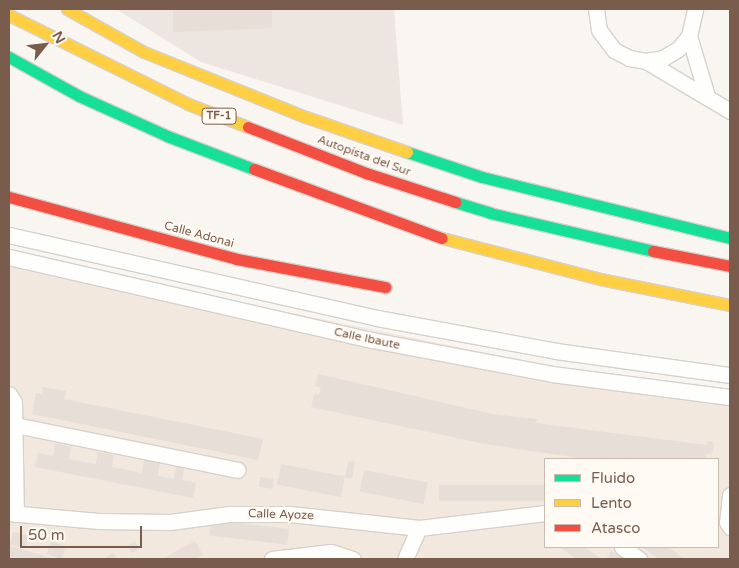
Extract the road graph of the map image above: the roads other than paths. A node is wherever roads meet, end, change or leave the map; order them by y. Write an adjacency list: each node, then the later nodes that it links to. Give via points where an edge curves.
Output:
1 (67, 9): 7 (main road)
2 (81, 9): 7 (main road)
3 (596, 9): 9 (street, via 599,30 614,50 629,58)
4 (695, 9): 6 (street)
5 (9, 16): 18 (main road, Autopista del Sur / TF-1, via 188,104 366,173 490,213 614,243)
6 (689, 36): 9 (street, via 670,53); 12 (street)
7 (144, 52): 16 (main road, via 306,117 482,177)
8 (9, 57): 11 (main road)
9 (646, 61): 12 (street)
10 (37, 86): 11 (main road)
11 (79, 96): 21 (main road, via 252,171 426,234 600,279)
12 (706, 96): 13 (street)
13 (730, 111)
14 (9, 197): 19 (main road, Calle Adonai, via 237,259)
15 (9, 235): 20 (street, Calle Ibaute)
16 (730, 238)
17 (9, 257): 23 (street, Calle Ibaute)
18 (730, 266)
19 (385, 286)
20 (282, 297): 22 (street, Calle Ibaute); 23 (street)
21 (730, 305)
22 (377, 318): 24 (street); 25 (street, Calle Ibaute, via 556,351)
23 (278, 320): 24 (street, Calle Ibaute)
24 (372, 340): 27 (street, Calle Ibaute, via 552,374)
25 (730, 375)
26 (9, 394): 28 (street, Calle Ayoze, via 14,402)
27 (730, 397)
28 (15, 424): 29 (street); 32 (street, Calle Ayoze)
29 (238, 470)
30 (730, 495): 33 (street, via 727,522)
31 (544, 513): 34 (street, Calle Ayoze)
32 (12, 514): 34 (street, Calle Ayoze, via 99,521 170,522 228,514 290,514)
33 (730, 527)
34 (419, 528): 38 (street)
35 (623, 548): 39 (street)
36 (272, 559): 37 (street, via 331,552)
37 (353, 559)
38 (405, 559)
39 (639, 559)

